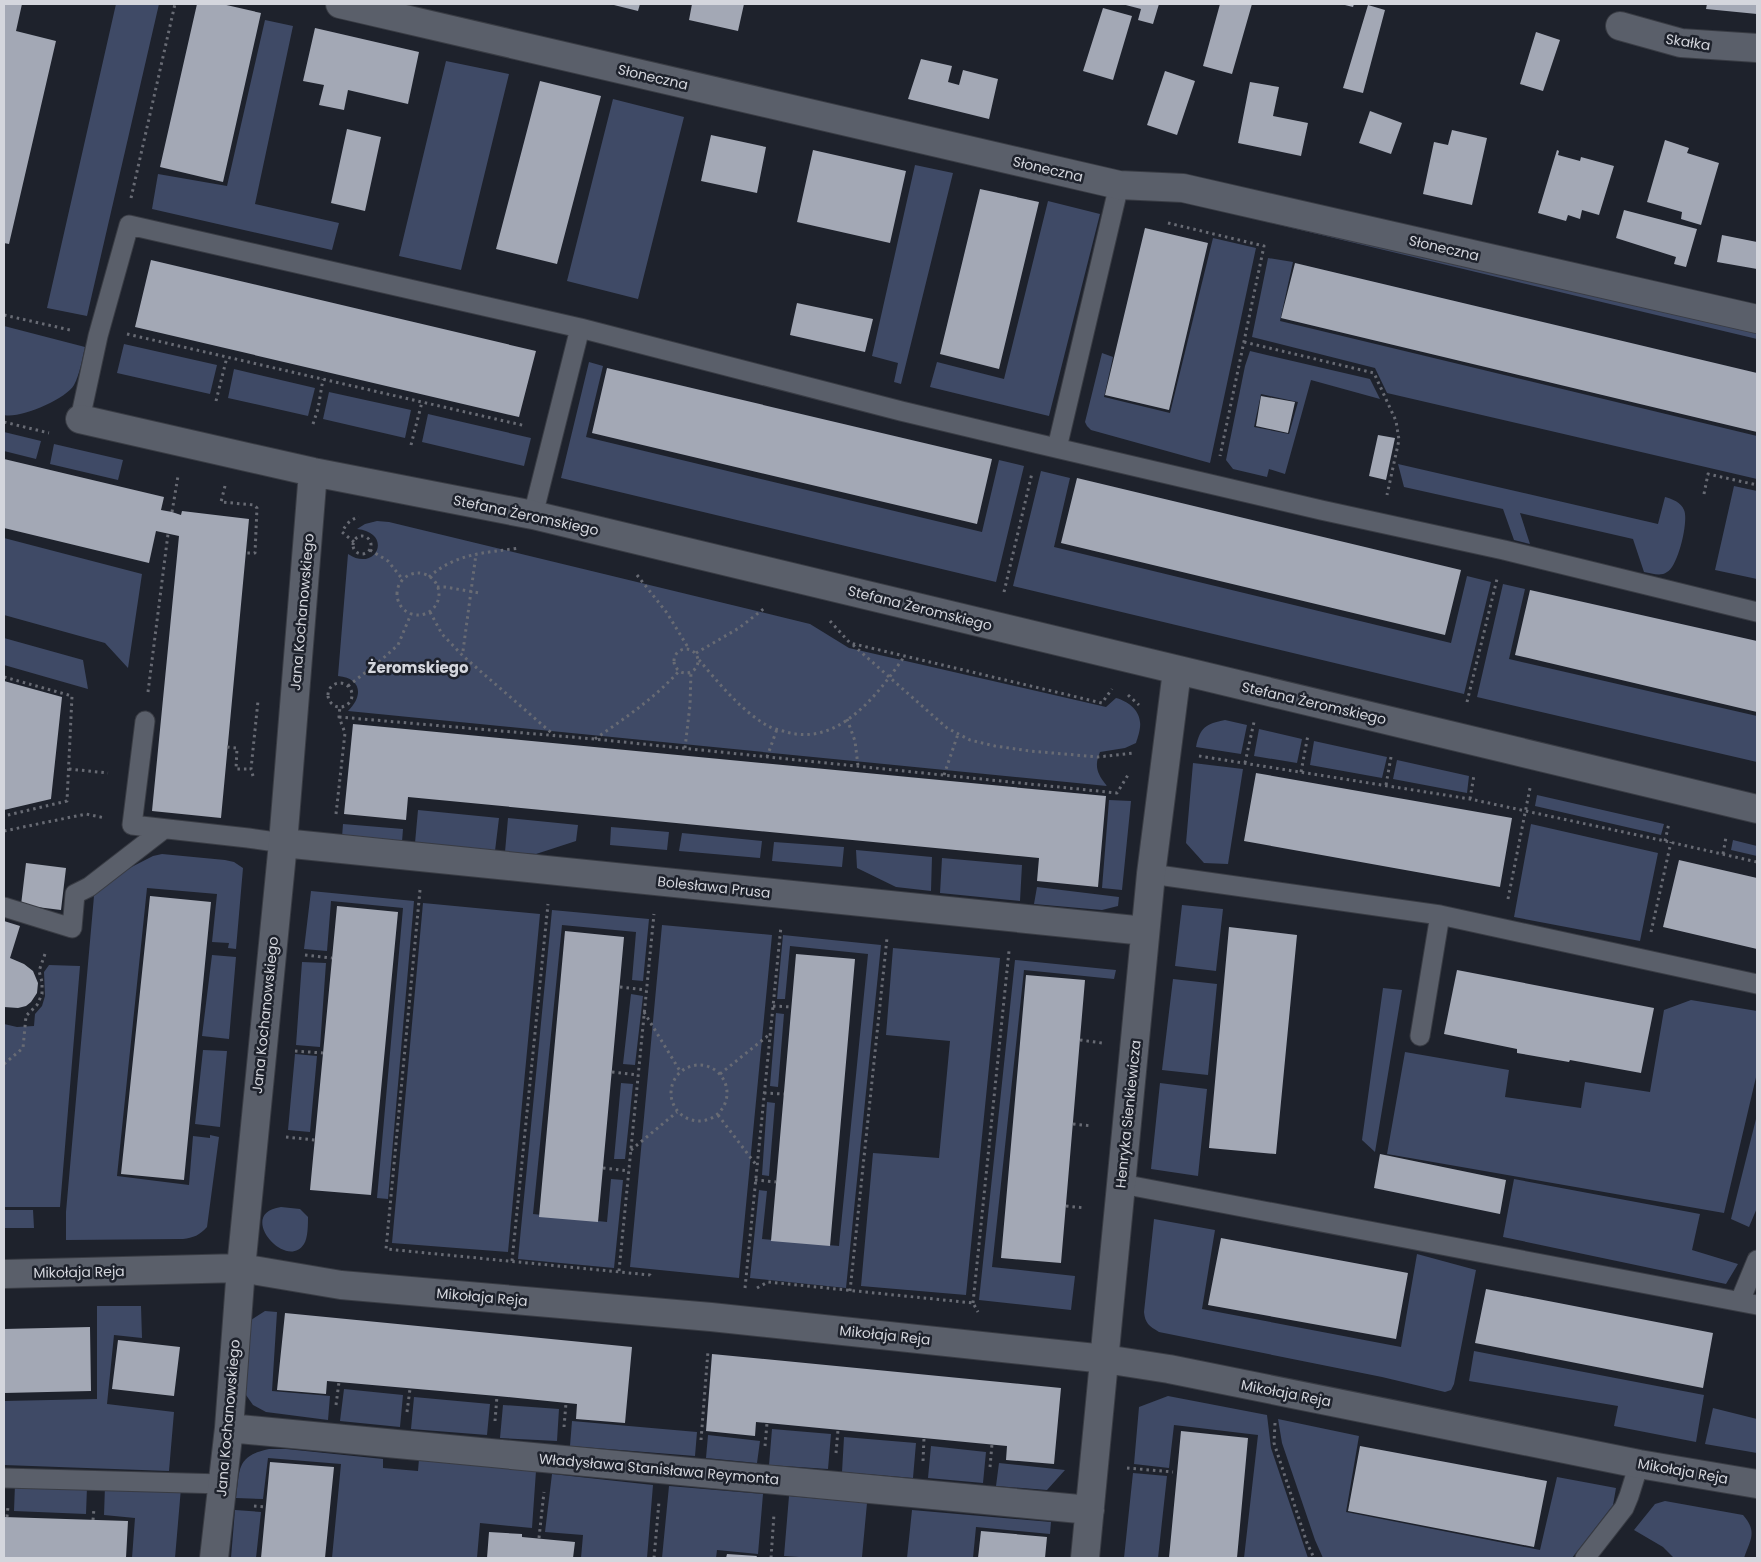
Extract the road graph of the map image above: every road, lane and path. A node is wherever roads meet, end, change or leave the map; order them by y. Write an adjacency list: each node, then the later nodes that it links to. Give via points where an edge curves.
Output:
1 (175, 4): 6 (path, via 128,213)
2 (340, 4): 5 (street, Słoneczna)
3 (1620, 26): 4 (street, Skałka, via 1681,43)
4 (1757, 48)
5 (1116, 198): 8 (street, Słoneczna, via 1183,188); 12 (path, via 1264,246); 22 (lane)
6 (129, 225): 9 (lane); 17 (lane, via 98,336)
7 (4, 315): 10 (path)
8 (1757, 319)
9 (580, 328): 20 (lane); 30 (lane)
10 (76, 331)
11 (137, 336): 13 (path)
12 (1244, 342): 26 (path); 31 (path, via 1374,373 1396,421 1399,440)
13 (228, 357): 14 (path); 15 (path)
14 (323, 379): 16 (path); 18 (path)
15 (216, 402)
16 (422, 402): 19 (path); 21 (path)
17 (80, 419): 23 (street, Stefana Żeromskiego)
18 (313, 424)
19 (520, 425)
20 (1039, 444): 22 (lane); 43 (path)
21 (411, 445)
22 (1057, 448): 26 (lane)
23 (313, 472): 30 (street, Stefana Żeromskiego); 103 (street, Jana Kochanowskiego)
24 (179, 474): 29 (path)
25 (225, 484): 36 (path, via 221,502 257,508 255,554)
26 (1214, 485): 31 (lane)
27 (1757, 485): 28 (path, via 1708,474)
28 (1704, 494)
29 (172, 512)
30 (533, 515): 57 (street, Stefana Żeromskiego)
31 (1382, 523): 35 (lane)
32 (168, 534): 61 (path)
33 (524, 547): 37 (path)
34 (370, 550): 34 (path, via 369,538 360,536 355,539 356,552 362,554); 40 (path, via 388,561)
35 (1504, 550): 47 (lane); 63 (path)
36 (246, 553)
37 (476, 554): 39 (path, via 448,562); 42 (path)
38 (644, 575): 51 (path, via 635,572)
39 (429, 577): 40 (path, via 415,574); 41 (path)
40 (403, 580): 48 (path, via 397,599)
41 (437, 587): 42 (path); 46 (path, via 437,600)
42 (471, 590): 44 (path); 52 (path)
43 (1004, 592)
44 (480, 593)
45 (758, 603): 53 (path, via 768,606 739,628)
46 (430, 612): 48 (path); 73 (path, via 442,634)
47 (1757, 612)
48 (410, 614): 62 (path, via 398,645)
49 (821, 619): 50 (path, via 830,621)
50 (850, 643): 54 (path); 59 (path)
51 (689, 649): 53 (path); 56 (path, via 682,649 676,654 674,661)
52 (463, 651)
53 (696, 652): 55 (path)
54 (904, 657): 59 (path); 65 (path, via 1102,703 1112,689 1130,695)
55 (699, 660): 58 (path); 70 (path, via 750,714)
56 (680, 670): 58 (path); 74 (path, via 665,687)
57 (1178, 671): 93 (street, Stefana Żeromskiego); 109 (street, Henryka Sienkiewicza)
58 (691, 672): 76 (path)
59 (890, 676): 68 (path, via 870,701); 72 (path, via 947,728)
60 (4, 677): 85 (path, via 72,696)
61 (149, 685)
62 (348, 686): 64 (path, via 350,701); 64 (path, via 338,683 329,690 330,702)
63 (1467, 702)
64 (340, 706): 66 (path)
65 (1140, 706)
66 (339, 717): 73 (path); 104 (path, via 345,733)
67 (1254, 718): 81 (path)
68 (847, 719): 70 (path, via 830,730 814,734 796,735); 82 (path, via 855,741)
69 (145, 720): 89 (lane)
70 (777, 729): 80 (path)
71 (1309, 732): 86 (path)
72 (958, 734): 77 (path, via 970,740 1030,751 1098,756); 88 (path)
73 (554, 736): 74 (path)
74 (594, 739): 76 (path)
75 (227, 747): 84 (path, via 237,748 236,769)
76 (685, 748): 80 (path)
77 (1142, 752)
78 (1392, 752): 90 (path)
79 (1196, 755): 81 (path)
80 (767, 757): 82 (path)
81 (1245, 763): 86 (path)
82 (858, 766): 88 (path)
83 (1132, 768): 88 (path, via 1117,793)
84 (251, 769)
85 (69, 770): 89 (path); 95 (path, via 67,801)
86 (1301, 772): 90 (path)
87 (1474, 773): 92 (path)
88 (944, 775)
89 (138, 776): 97 (lane)
90 (1386, 785): 92 (path)
91 (1531, 785): 94 (path)
92 (1470, 799): 94 (path)
93 (1757, 809)
94 (1525, 810): 101 (path); 117 (path)
95 (4, 816)
96 (1669, 820): 101 (path)
97 (132, 825): 98 (lane); 99 (path, via 86,814)
98 (164, 829): 103 (lane); 116 (lane, via 89,887 75,894 72,928)
99 (4, 831)
100 (1727, 834): 105 (path)
101 (1666, 840): 102 (path)
102 (1671, 842): 105 (path); 119 (path)
103 (283, 843): 104 (street, Bolesława Prusa); 146 (street, Jana Kochanowskiego)
104 (333, 848): 106 (street, Bolesława Prusa)
105 (1723, 854): 107 (path)
106 (422, 857): 108 (street, Bolesława Prusa); 145 (path, via 386,1248)
107 (1757, 862)
108 (550, 870): 110 (street, Bolesława Prusa); 145 (path)
109 (1151, 874): 114 (lane); 118 (street, Henryka Sienkiewicza)
110 (656, 881): 111 (street, Bolesława Prusa); 122 (path)
111 (783, 894): 112 (street, Bolesława Prusa); 123 (path)
112 (889, 905): 115 (street, Bolesława Prusa); 150 (path)
113 (4, 906): 116 (lane)
114 (1440, 914): 117 (lane); 127 (lane)
115 (1011, 917): 118 (street, Bolesława Prusa); 153 (path)
116 (54, 922): 128 (path, via 39,972 42,994 26,1016 23,1048)
117 (1502, 928): 119 (lane)
118 (1146, 931): 143 (street, Henryka Sienkiewicza)
119 (1645, 959): 120 (lane)
120 (1757, 984)
121 (620, 987): 122 (path)
122 (646, 990): 125 (path)
123 (773, 1006): 124 (path); 126 (path)
124 (791, 1007)
125 (644, 1011): 129 (path); 132 (path)
126 (770, 1034): 131 (path); 133 (path)
127 (1420, 1036)
128 (4, 1064)
129 (680, 1071): 131 (path, via 693,1065 708,1066); 135 (path, via 672,1084 670,1099)
130 (612, 1072): 132 (path)
131 (720, 1074): 136 (path, via 727,1088 726,1102)
132 (638, 1075): 137 (path)
133 (764, 1093): 134 (path); 138 (path)
134 (784, 1094)
135 (677, 1112): 136 (path, via 689,1121 704,1122); 137 (path)
136 (718, 1115): 138 (path)
137 (630, 1150): 140 (path)
138 (757, 1166): 141 (path)
139 (603, 1168): 140 (path)
140 (629, 1171): 147 (path)
141 (755, 1180): 142 (path); 152 (path)
142 (776, 1182)
143 (1122, 1184): 154 (lane); 157 (street, Henryka Sienkiewicza)
144 (1757, 1260): 154 (lane)
145 (512, 1261): 147 (path)
146 (241, 1268): 148 (street, Mikołaja Reja); 155 (street, Mikołaja Reja, via 341,1285); 167 (street, Jana Kochanowskiego)
147 (619, 1271): 149 (path, via 650,1274)
148 (4, 1274)
149 (654, 1281)
150 (850, 1291): 151 (path, via 768,1282); 153 (path)
151 (752, 1292)
152 (745, 1296)
153 (972, 1303): 156 (path)
154 (1749, 1303)
155 (711, 1317): 157 (street, Mikołaja Reja); 170 (path)
156 (980, 1317)
157 (1105, 1359): 160 (street, Mikołaja Reja); 186 (street, Henryka Sienkiewicza)
158 (339, 1382): 163 (path)
159 (410, 1389): 164 (path)
160 (1276, 1391): 177 (street, Mikołaja Reja); 192 (path, via 1274,1443 1306,1543)
161 (497, 1396): 165 (path)
162 (566, 1403): 168 (path)
163 (336, 1406)
164 (407, 1414)
165 (494, 1422)
166 (767, 1423): 173 (path)
167 (229, 1428): 176 (street, Władysława Stanisława Reymonta); 184 (street, Jana Kochanowskiego)
168 (563, 1429)
169 (838, 1430): 174 (path)
170 (701, 1436)
171 (924, 1438): 175 (path)
172 (992, 1444): 178 (path)
173 (765, 1446)
174 (836, 1455)
175 (924, 1458)
176 (547, 1459): 180 (street, Władysława Stanisława Reymonta); 187 (path)
177 (1639, 1464): 185 (street, Mikołaja Reja); 193 (lane, via 1624,1508)
178 (990, 1466)
179 (1124, 1468): 181 (path)
180 (661, 1469): 183 (street, Władysława Stanisława Reymonta); 189 (path)
181 (1174, 1472)
182 (4, 1478): 184 (lane)
183 (776, 1480): 186 (street, Władysława Stanisława Reymonta); 190 (path)
184 (223, 1484): 188 (street, Jana Kochanowskiego)
185 (1757, 1484)
186 (1090, 1510): 191 (street, Henryka Sienkiewicza)
187 (539, 1538)
188 (214, 1558)
189 (654, 1558)
190 (771, 1558)
191 (1085, 1558)
192 (1314, 1558)
193 (1585, 1558)

